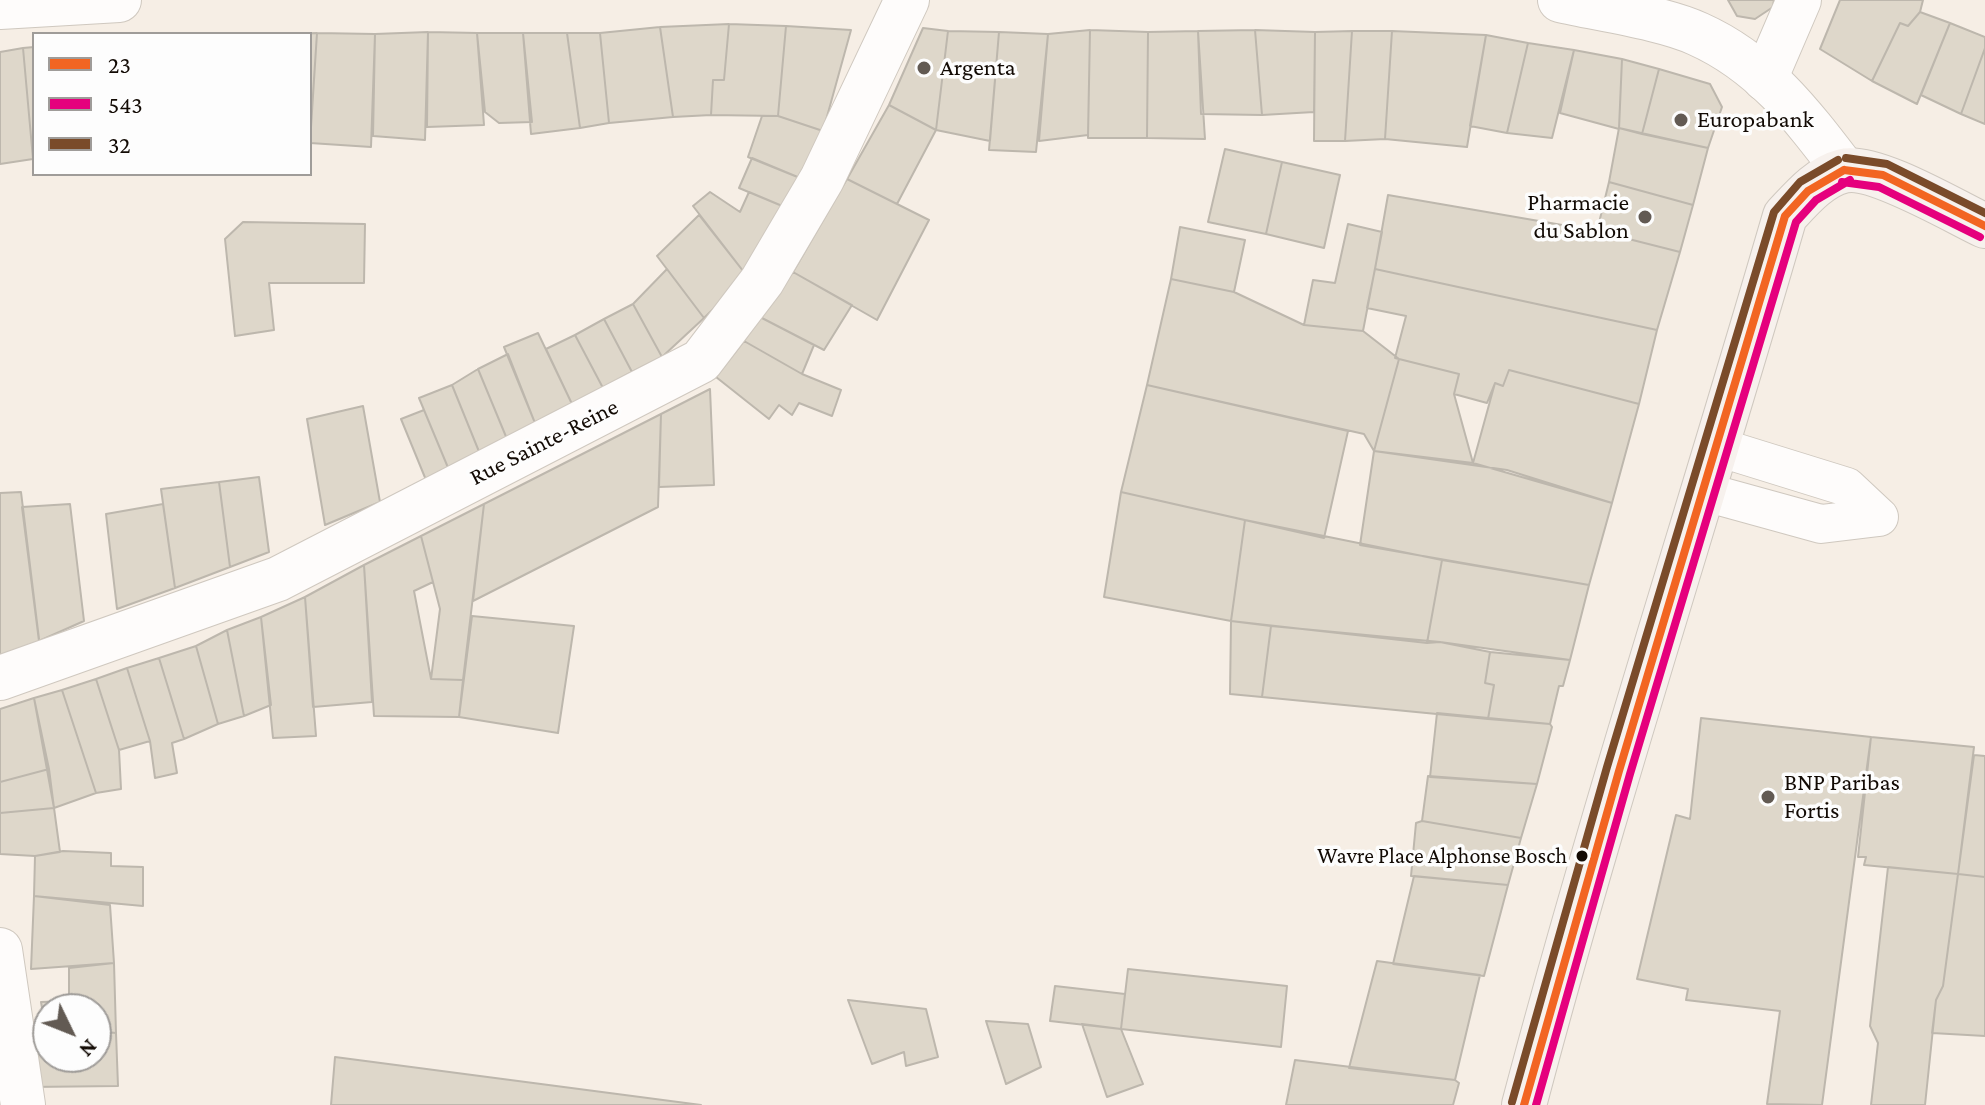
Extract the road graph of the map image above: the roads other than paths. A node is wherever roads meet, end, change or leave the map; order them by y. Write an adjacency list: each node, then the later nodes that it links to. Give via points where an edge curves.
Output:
1 (119, 0): 5 (street)
2 (907, 0): 11 (street, Rue Sainte-Reine, via 822,179 762,281 701,361 278,579)
3 (1560, 0): 6 (street, via 1695,32 1745,60)
4 (1799, 0): 6 (street)
5 (0, 7)
6 (1765, 79): 7 (street, via 1790,99)
7 (1844, 170): 8 (main road, via 1883,175); 9 (main road, via 1808,191 1785,216)
8 (1985, 226)
9 (1718, 447): 10 (main road); 10 (lane, via 1847,487 1879,517 1821,524)
10 (1705, 492): 14 (main road, via 1631,719)
11 (0, 678)
12 (0, 950): 13 (street)
13 (23, 1105)
14 (1524, 1105)

